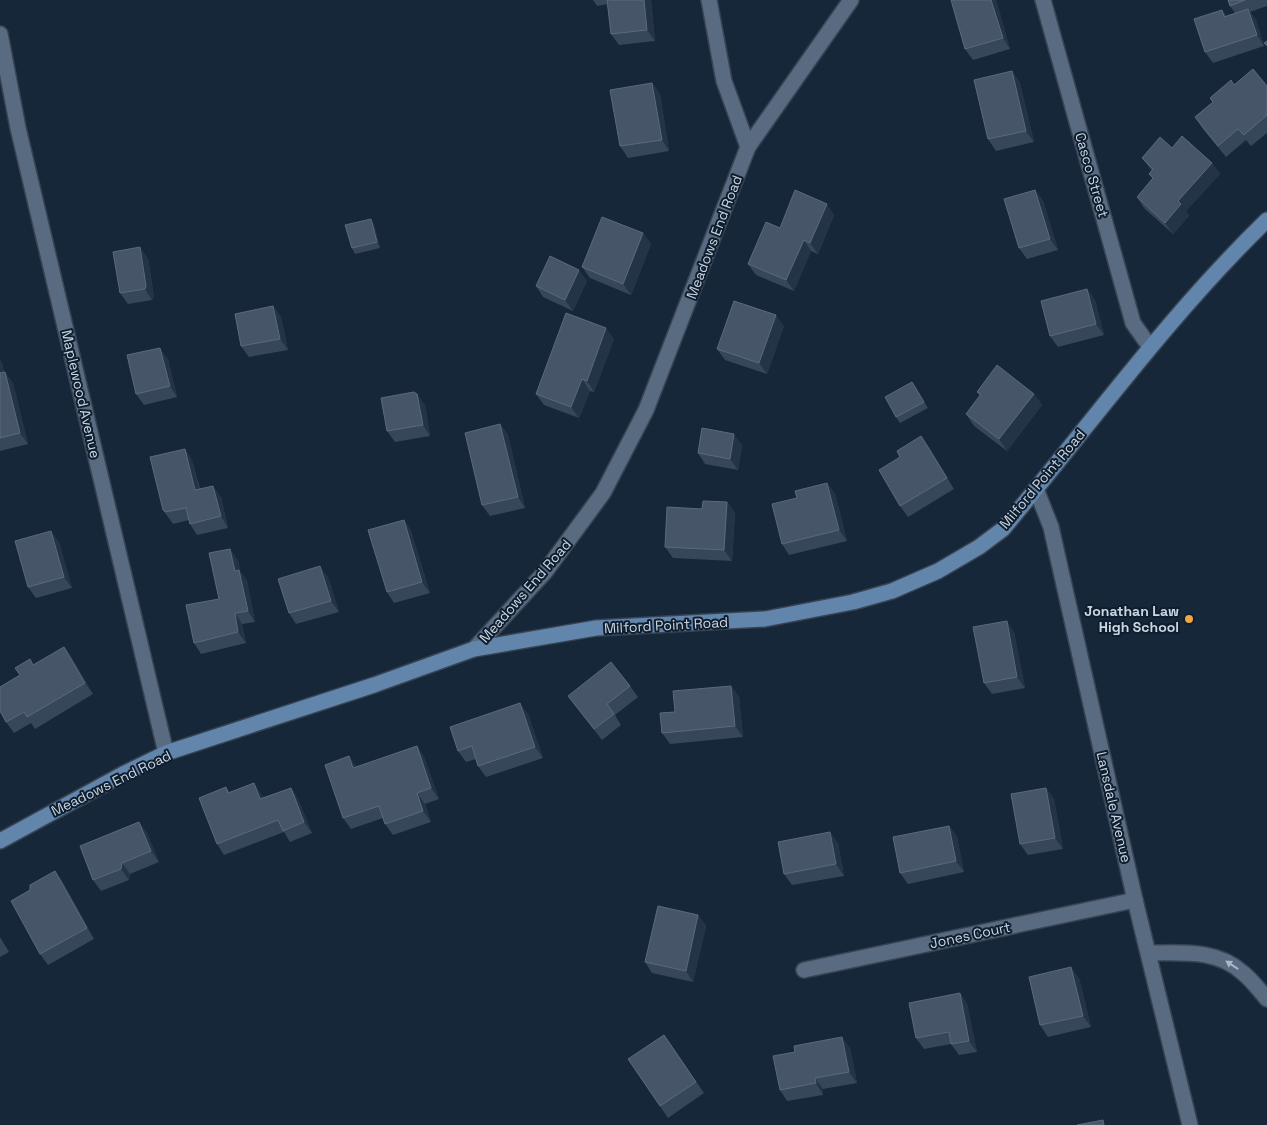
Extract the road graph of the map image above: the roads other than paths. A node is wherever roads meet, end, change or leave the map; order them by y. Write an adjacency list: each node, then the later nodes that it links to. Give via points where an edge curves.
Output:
1 (710, 0): 5 (street, via 724,81)
2 (851, 0): 5 (street, Meadows End Road)
3 (1043, 0): 7 (street, Casco Street, via 1133,323)
4 (0, 34): 10 (street, Maplewood Avenue, via 18,128)
5 (748, 147): 9 (street, Meadows End Road, via 646,410 625,453 572,538)
6 (1267, 220): 7 (main road, Milford Point Road)
7 (1150, 346): 8 (main road, Milford Point Road)
8 (1036, 489): 9 (main road, Milford Point Road, via 1002,529 979,547 938,571 892,591 812,612 765,619 596,628); 12 (street, Lansdale Avenue, via 1051,527)
9 (474, 649): 10 (main road, Meadows End Road)
10 (166, 753): 11 (main road, Meadows End Road)
11 (0, 841)
12 (1135, 900): 13 (street, Lansdale Avenue); 14 (street, Jones Court)
13 (1149, 953): 15 (street, one-way to 13, via 1243,973 1216,957); 16 (street, Lansdale Avenue)
14 (804, 970)
15 (1267, 999)
16 (1190, 1125)

